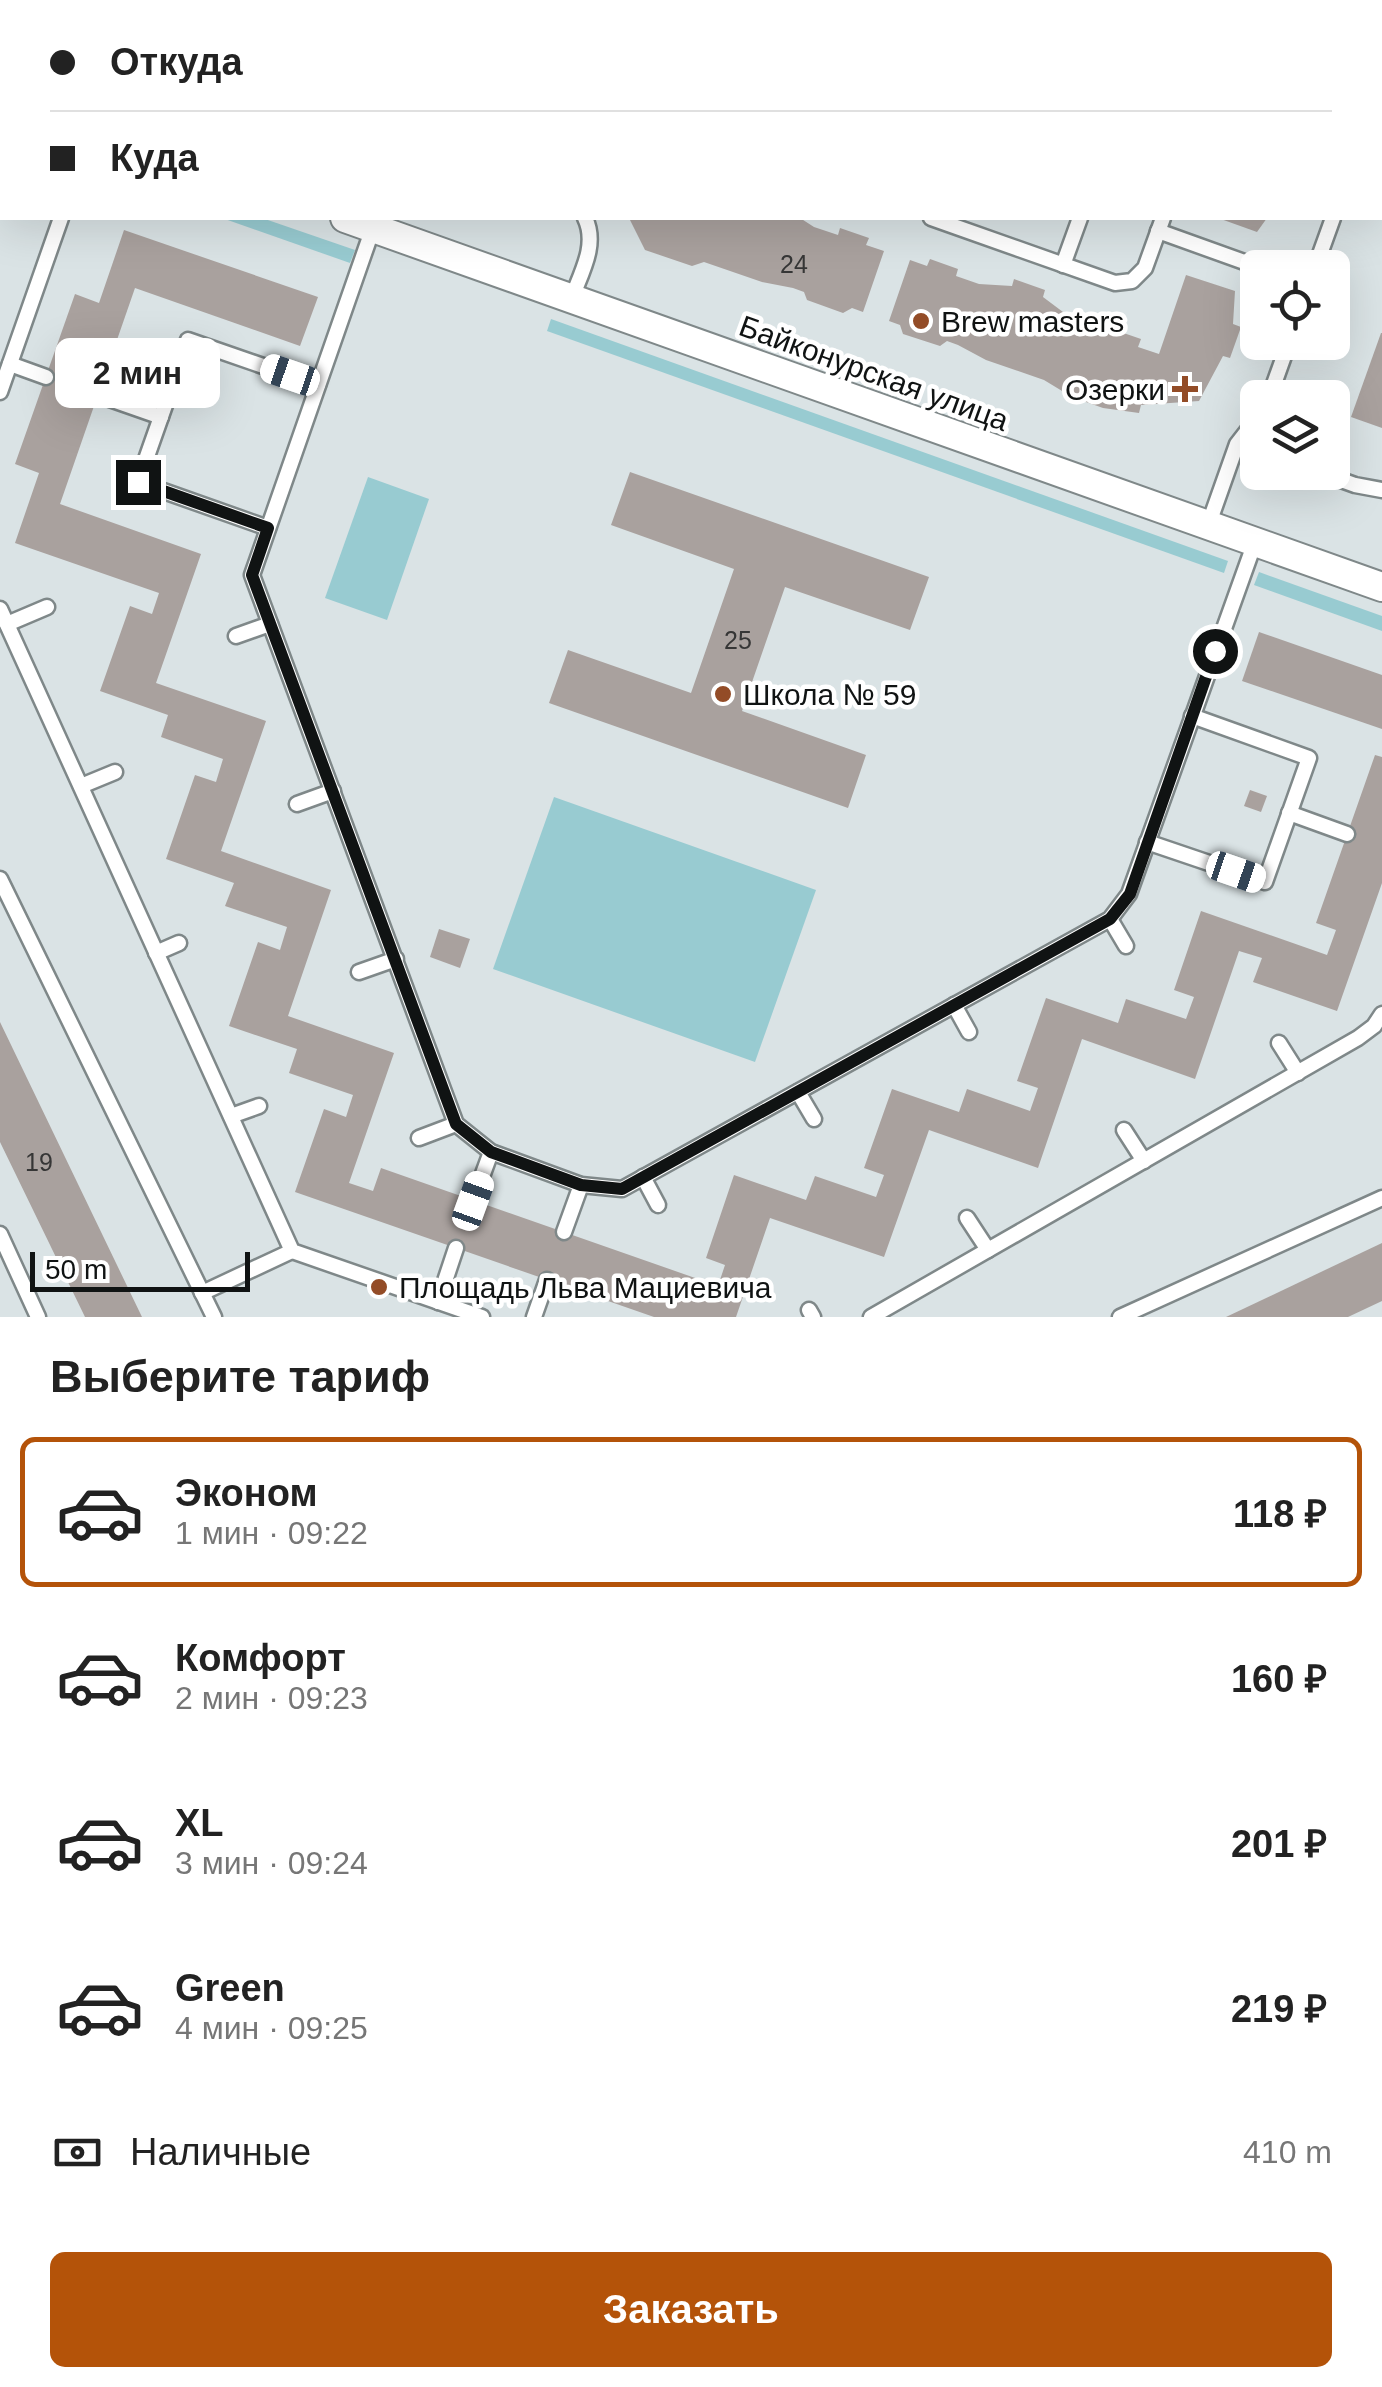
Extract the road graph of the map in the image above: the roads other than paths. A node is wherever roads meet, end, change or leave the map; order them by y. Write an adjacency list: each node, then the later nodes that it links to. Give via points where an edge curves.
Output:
1 (60, 220): 13 (lane)
2 (351, 220): 8 (street, Байконурская улица)
3 (586, 220): 12 (lane, via 592,244)
4 (938, 220): 11 (lane)
5 (1079, 220): 11 (lane)
6 (1332, 220): 9 (lane)
7 (1160, 224): 10 (lane); 11 (lane, via 1145,268 1132,282 1114,283)
8 (373, 228): 12 (street, Байконурская улица); 15 (lane)
9 (1321, 250)
10 (1240, 259)
11 (1063, 264)
12 (571, 300): 22 (street, Байконурская улица)
13 (10, 364): 14 (lane); 16 (lane)
14 (46, 377)
15 (318, 385): 18 (lane, via 188,340); 23 (lane)
16 (0, 392)
17 (98, 395): 18 (lane)
18 (161, 417): 23 (lane, via 138,482)
19 (1240, 440): 22 (lane)
20 (1350, 483): 21 (lane)
21 (1382, 490)
22 (1208, 526): 24 (street, Байконурская улица)
23 (268, 528): 29 (lane, via 252,575)
24 (1254, 542): 25 (street, Байконурская улица); 31 (lane)
25 (1382, 588)
26 (47, 607): 28 (lane)
27 (0, 609): 28 (lane)
28 (7, 624): 33 (lane)
29 (270, 624): 30 (lane); 34 (lane)
30 (236, 636)
31 (1192, 716): 36 (lane, via 1309,758); 38 (lane)
32 (115, 772): 33 (lane)
33 (81, 786): 43 (lane)
34 (333, 791): 35 (lane); 44 (lane)
35 (297, 804)
36 (1289, 813): 37 (lane); 38 (lane, via 1265,882)
37 (1348, 834)
38 (1147, 842): 40 (lane, via 1130,894)
39 (0, 878): 72 (lane)
40 (1110, 919): 42 (lane); 46 (lane)
41 (180, 943): 43 (lane)
42 (1126, 946)
43 (156, 952): 53 (lane)
44 (396, 959): 45 (lane); 55 (lane)
45 (359, 972)
46 (954, 1005): 48 (lane); 51 (lane)
47 (1382, 1014): 50 (lane, via 1358,1038)
48 (970, 1032)
49 (1280, 1044): 50 (lane)
50 (1298, 1073): 59 (lane)
51 (798, 1092): 54 (lane); 60 (lane)
52 (258, 1106): 53 (lane)
53 (230, 1116): 70 (lane)
54 (814, 1118)
55 (456, 1124): 57 (lane); 58 (lane)
56 (1124, 1130): 59 (lane)
57 (419, 1138)
58 (491, 1152): 61 (lane); 63 (lane)
59 (1144, 1161): 69 (lane)
60 (643, 1177): 61 (lane, via 622,1189); 64 (lane)
61 (581, 1185): 66 (lane)
62 (1382, 1198): 79 (lane)
63 (473, 1201)
64 (658, 1205)
65 (968, 1218): 69 (lane)
66 (564, 1232)
67 (0, 1234): 74 (lane)
68 (456, 1248): 73 (lane)
69 (988, 1250): 78 (lane)
70 (292, 1251): 72 (lane); 73 (lane)
71 (547, 1280): 77 (lane)
72 (202, 1294): 75 (lane)
73 (438, 1302): 76 (lane)
74 (38, 1317)
75 (214, 1317)
76 (482, 1317)
77 (534, 1317)
78 (871, 1317)
79 (1120, 1317)

